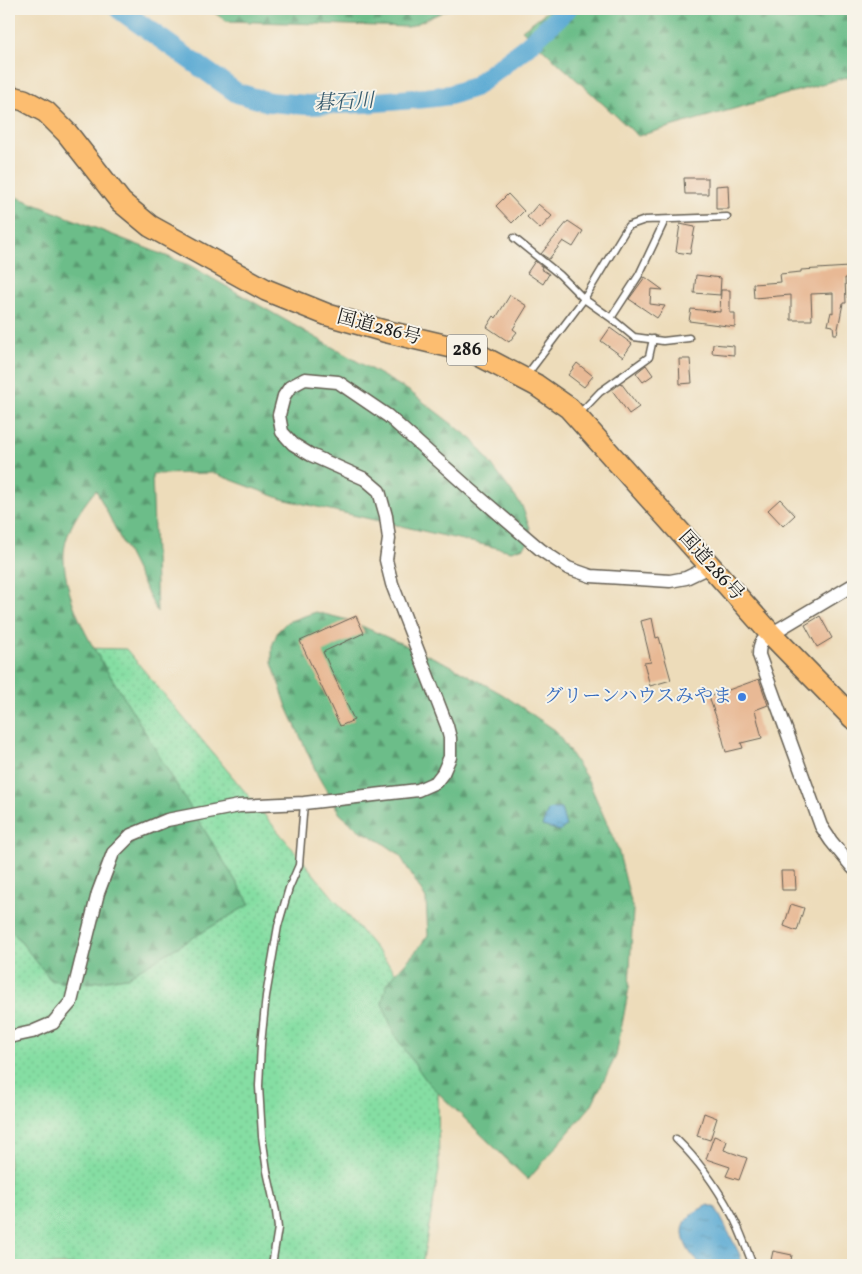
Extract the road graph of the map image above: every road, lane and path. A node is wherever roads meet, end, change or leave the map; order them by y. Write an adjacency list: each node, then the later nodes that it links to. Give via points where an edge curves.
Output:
1 (9, 96): 9 (highway, 国道286号 / 286, via 46,112 66,132 120,202 150,226 266,290 328,315 473,352)
2 (727, 217): 3 (lane)
3 (665, 220): 5 (lane, via 644,220 628,226); 6 (lane, via 639,275)
4 (514, 238): 5 (lane, via 560,275)
5 (584, 300): 6 (lane); 9 (lane)
6 (611, 318): 8 (lane, via 634,337)
7 (689, 338): 8 (lane)
8 (654, 339): 10 (lane, via 649,357 600,392)
9 (524, 379): 10 (highway, 国道286号 / 286)
10 (576, 416): 11 (highway, 国道286号 / 286)
11 (711, 566): 13 (highway, 国道286号 / 286); 15 (street, via 686,578 670,580 591,576 568,568 534,544 388,416 338,382 306,379 290,387 279,415 282,432 293,444 311,455 365,479 379,491 386,516 389,538 386,560 392,584 450,738 450,757 436,782 418,790)
12 (853, 585): 13 (street)
13 (771, 634): 14 (highway, 国道286号 / 286); 16 (street, via 759,645 759,655 820,826)
14 (853, 718)
15 (304, 803): 17 (street, via 239,806 167,820 131,835 113,853 98,893 71,1002 53,1023 32,1032); 19 (lane, via 299,865 278,926 261,1044 262,1136 278,1228)
16 (853, 868)
17 (9, 1036)
18 (676, 1139): 20 (lane, via 694,1157 716,1188 732,1215)
19 (272, 1265)
20 (753, 1265)

